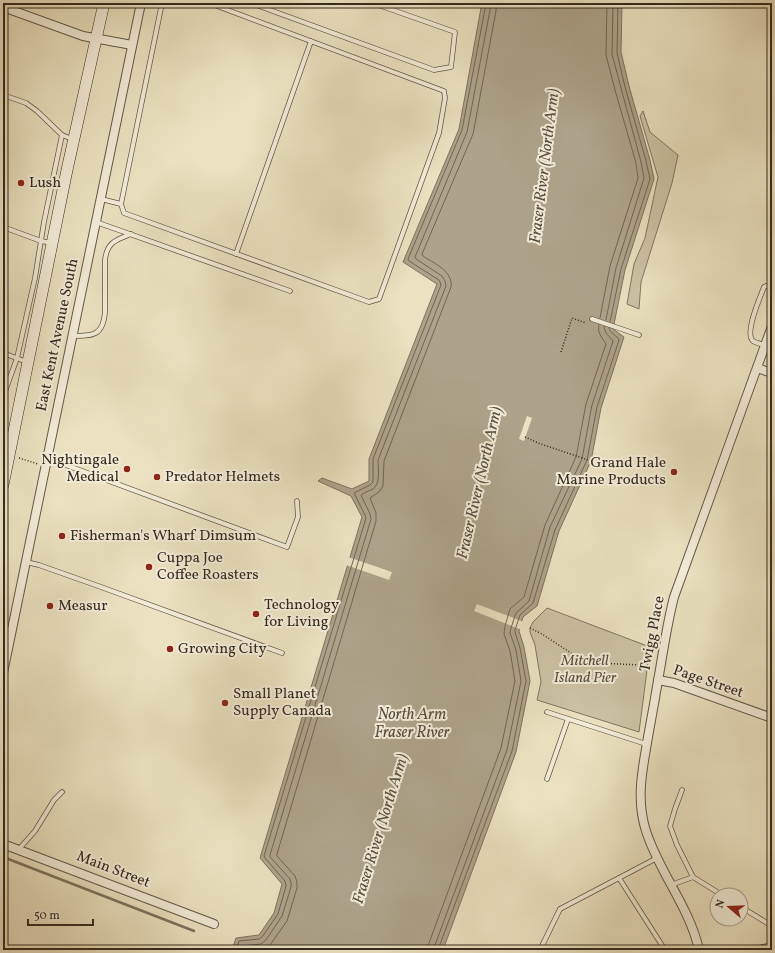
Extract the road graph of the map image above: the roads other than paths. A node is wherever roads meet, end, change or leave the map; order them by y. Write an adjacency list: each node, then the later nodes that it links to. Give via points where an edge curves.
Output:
1 (104, 3): 8 (street)
2 (141, 3): 10 (street, East Kent Avenue South)
3 (162, 3): 15 (lane)
4 (209, 3): 9 (lane)
5 (252, 3): 6 (lane, via 434,70 451,67 454,32)
6 (373, 3)
7 (3, 7): 8 (street, via 83,36)
8 (96, 38): 10 (street); 13 (street)
9 (311, 41): 21 (lane); 21 (lane, via 444,91 439,133 379,299 369,302)
10 (132, 45): 14 (street, East Kent Avenue South)
11 (3, 95): 12 (lane, via 26,103)
12 (62, 135): 13 (lane); 19 (lane)
13 (74, 139): 20 (street)
14 (101, 199): 15 (lane); 16 (street, East Kent Avenue South)
15 (121, 204): 21 (lane, via 124,213)
16 (96, 221): 18 (lane); 27 (street, East Kent Avenue South)
17 (3, 227): 19 (lane)
18 (131, 234): 23 (lane); 27 (lane, via 111,244 106,253 105,312 102,327 93,335)
19 (41, 241): 20 (lane); 30 (lane)
20 (53, 243): 31 (street)
21 (236, 254)
22 (772, 286): 28 (lane, via 764,287 752,320 750,336 754,342)
23 (290, 291)
24 (592, 319): 26 (lane)
25 (772, 326): 28 (street, Twigg Place)
26 (639, 335)
27 (72, 336): 36 (street, East Kent Avenue South)
28 (765, 346): 32 (street, Twigg Place)
29 (3, 353): 30 (lane)
30 (17, 358): 31 (lane); 34 (lane)
31 (28, 363): 35 (street)
32 (757, 368): 33 (street); 42 (street, Twigg Place, via 674,597)
33 (772, 373)
34 (3, 397)
35 (7, 455): 37 (street)
36 (46, 463): 38 (lane, via 287,547 298,517); 39 (street, East Kent Avenue South)
37 (3, 482)
38 (297, 501)
39 (26, 562): 40 (lane); 41 (street, East Kent Avenue South)
40 (282, 653)
41 (3, 673)
42 (658, 680): 44 (street, Page Street, via 674,683); 46 (street, Twigg Place)
43 (547, 712): 45 (lane)
44 (772, 718)
45 (568, 719): 46 (lane); 47 (lane)
46 (647, 744): 52 (street, Twigg Place, via 640,804 646,831)
47 (547, 779)
48 (682, 790): 53 (lane, via 670,826)
49 (62, 792): 51 (lane, via 54,800 35,832)
50 (3, 844): 51 (street, Main Street)
51 (19, 850): 58 (street, Main Street)
52 (657, 858): 54 (lane); 55 (street, Twigg Place)
53 (692, 877): 55 (lane); 56 (lane)
54 (620, 878): 61 (lane, via 560,909); 62 (lane)
55 (671, 885): 63 (street, Twigg Place, via 690,924)
56 (709, 887)
57 (749, 912): 59 (lane)
58 (214, 924)
59 (772, 926)
60 (772, 947): 64 (street)
61 (540, 950)
62 (665, 950)
63 (699, 950)
64 (759, 950)

